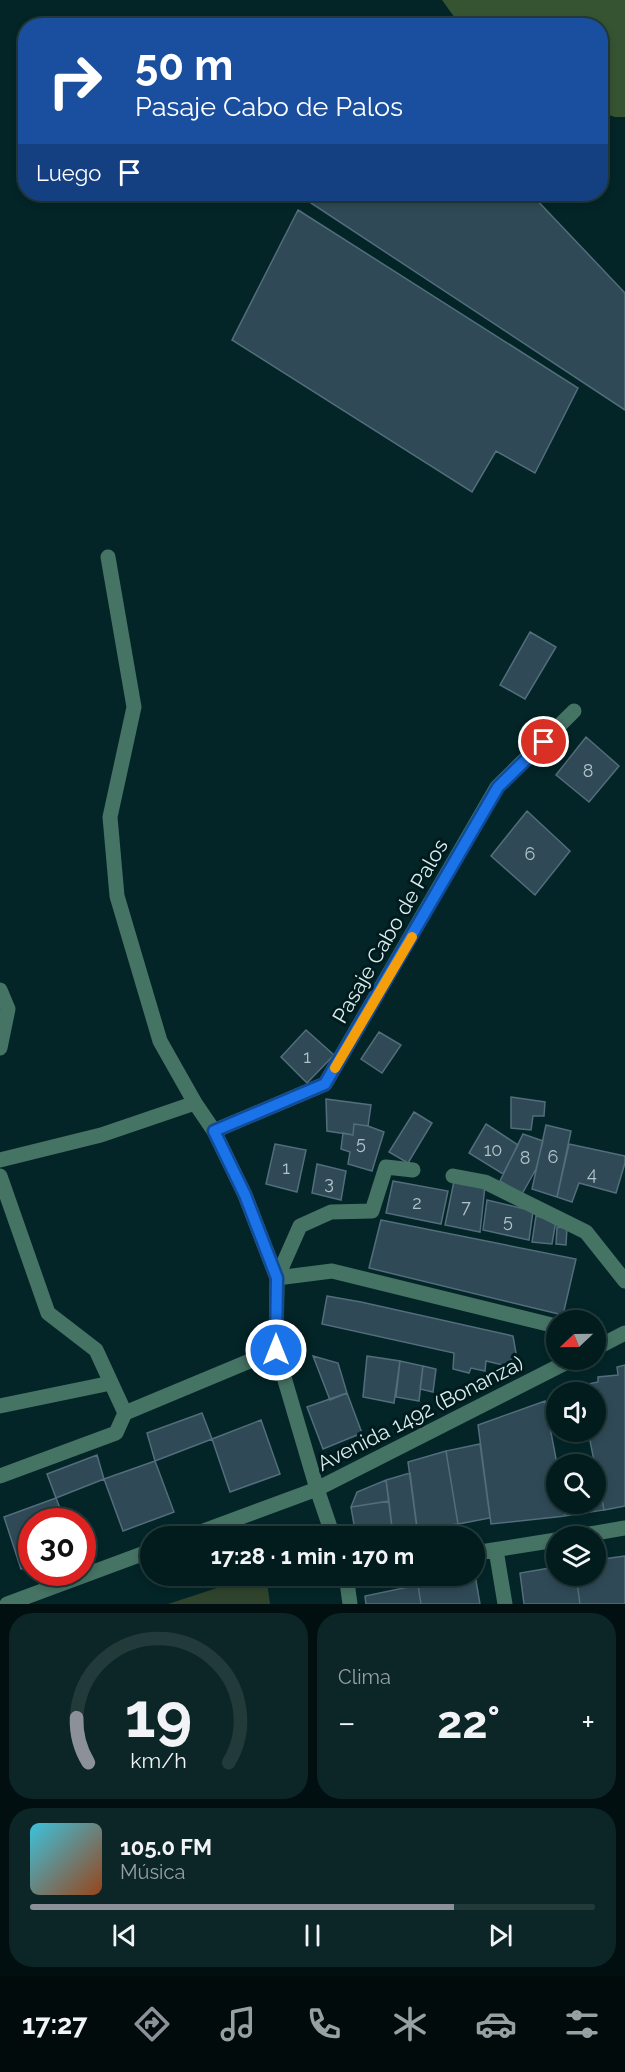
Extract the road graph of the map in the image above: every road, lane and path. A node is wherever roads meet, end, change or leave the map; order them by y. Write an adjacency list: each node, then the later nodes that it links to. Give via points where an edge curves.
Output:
1 (108, 557): 5 (street, via 134,706 110,817 117,896 160,1041)
2 (574, 711): 6 (street, Pasaje Cabo de Palos, via 498,787 325,1084)
3 (0, 990): 4 (street, via 8,1009)
4 (0, 1048)
5 (195, 1103): 6 (street); 7 (street, via 101,1135)
6 (214, 1131): 11 (street, via 245,1195)
7 (0, 1160)
8 (413, 1170): 11 (street, via 386,1167 372,1211 331,1212 300,1226)
9 (0, 1176): 16 (street, via 48,1313 96,1350)
10 (453, 1176): 12 (street, via 485,1182 586,1232)
11 (277, 1278): 13 (street, via 332,1271); 14 (street)
12 (625, 1281)
13 (546, 1324)
14 (276, 1350): 18 (street); 20 (street)
15 (551, 1370): 20 (street, Avenida 1492 (Bonanza))
16 (111, 1383): 17 (street); 18 (street)
17 (0, 1406)
18 (125, 1413): 19 (street, via 116,1433)
19 (0, 1476)
20 (317, 1489): 21 (street, Avenida 1492 (Bonanza)); 22 (street)
21 (217, 1526)
22 (330, 1526)
23 (625, 1528): 24 (street)
24 (606, 1531)
25 (546, 1542): 26 (street)
26 (496, 1550): 27 (street); 32 (street)
27 (485, 1552)
28 (140, 1555): 30 (street)
29 (348, 1586): 31 (street)
30 (7, 1604)
31 (350, 1604)
32 (505, 1604)

